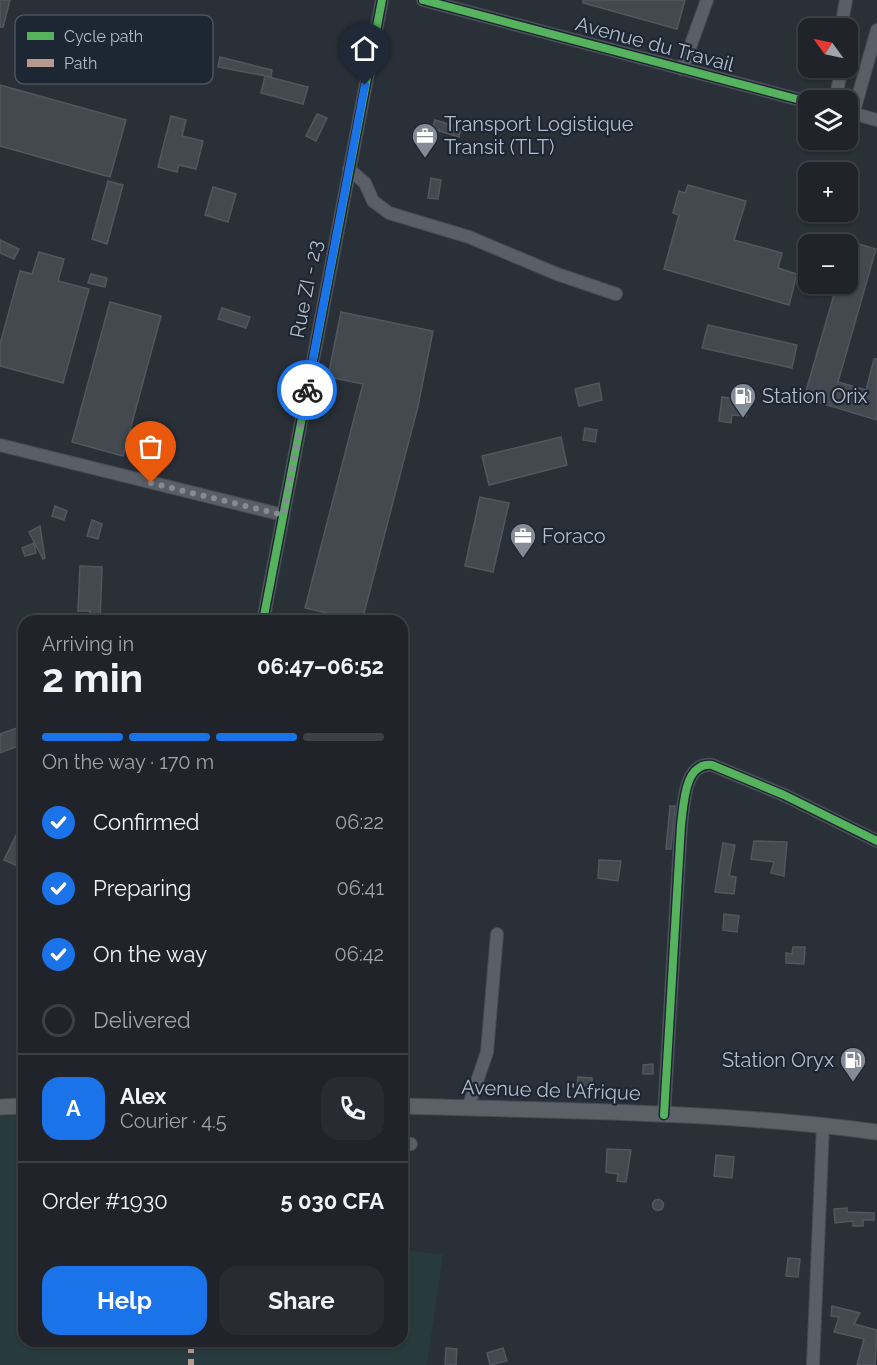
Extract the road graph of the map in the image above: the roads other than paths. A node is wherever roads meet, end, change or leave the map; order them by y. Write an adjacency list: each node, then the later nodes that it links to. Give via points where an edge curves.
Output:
1 (382, 0): 12 (street, Rue ZI - 23)
2 (423, 0): 7 (street, Avenue du Travail)
3 (707, 0): 7 (street)
4 (846, 0): 5 (street)
5 (843, 18)
6 (877, 30): 8 (street)
7 (682, 69): 9 (street, Avenue du Travail)
8 (857, 90)
9 (798, 99)
10 (858, 115): 11 (street)
11 (877, 120)
12 (349, 170): 13 (street, via 365,183 373,201 389,213 469,237); 15 (street, Rue ZI - 23)
13 (616, 294)
14 (0, 445): 15 (street)
15 (283, 515): 16 (street, Rue ZI - 23)
16 (264, 615)
17 (877, 841): 23 (street, via 712,765 697,768 686,791 681,825)
18 (497, 934): 22 (street, via 487,1052)
19 (18, 1106): 21 (main road)
20 (408, 1106): 22 (main road, Avenue de l'Afrique)
21 (0, 1107)
22 (468, 1108): 23 (main road, Avenue de l'Afrique)
23 (664, 1115): 24 (main road, Avenue de l'Afrique)
24 (823, 1125): 25 (main road, Avenue de l'Afrique); 26 (street)
25 (877, 1132)
26 (813, 1365)

